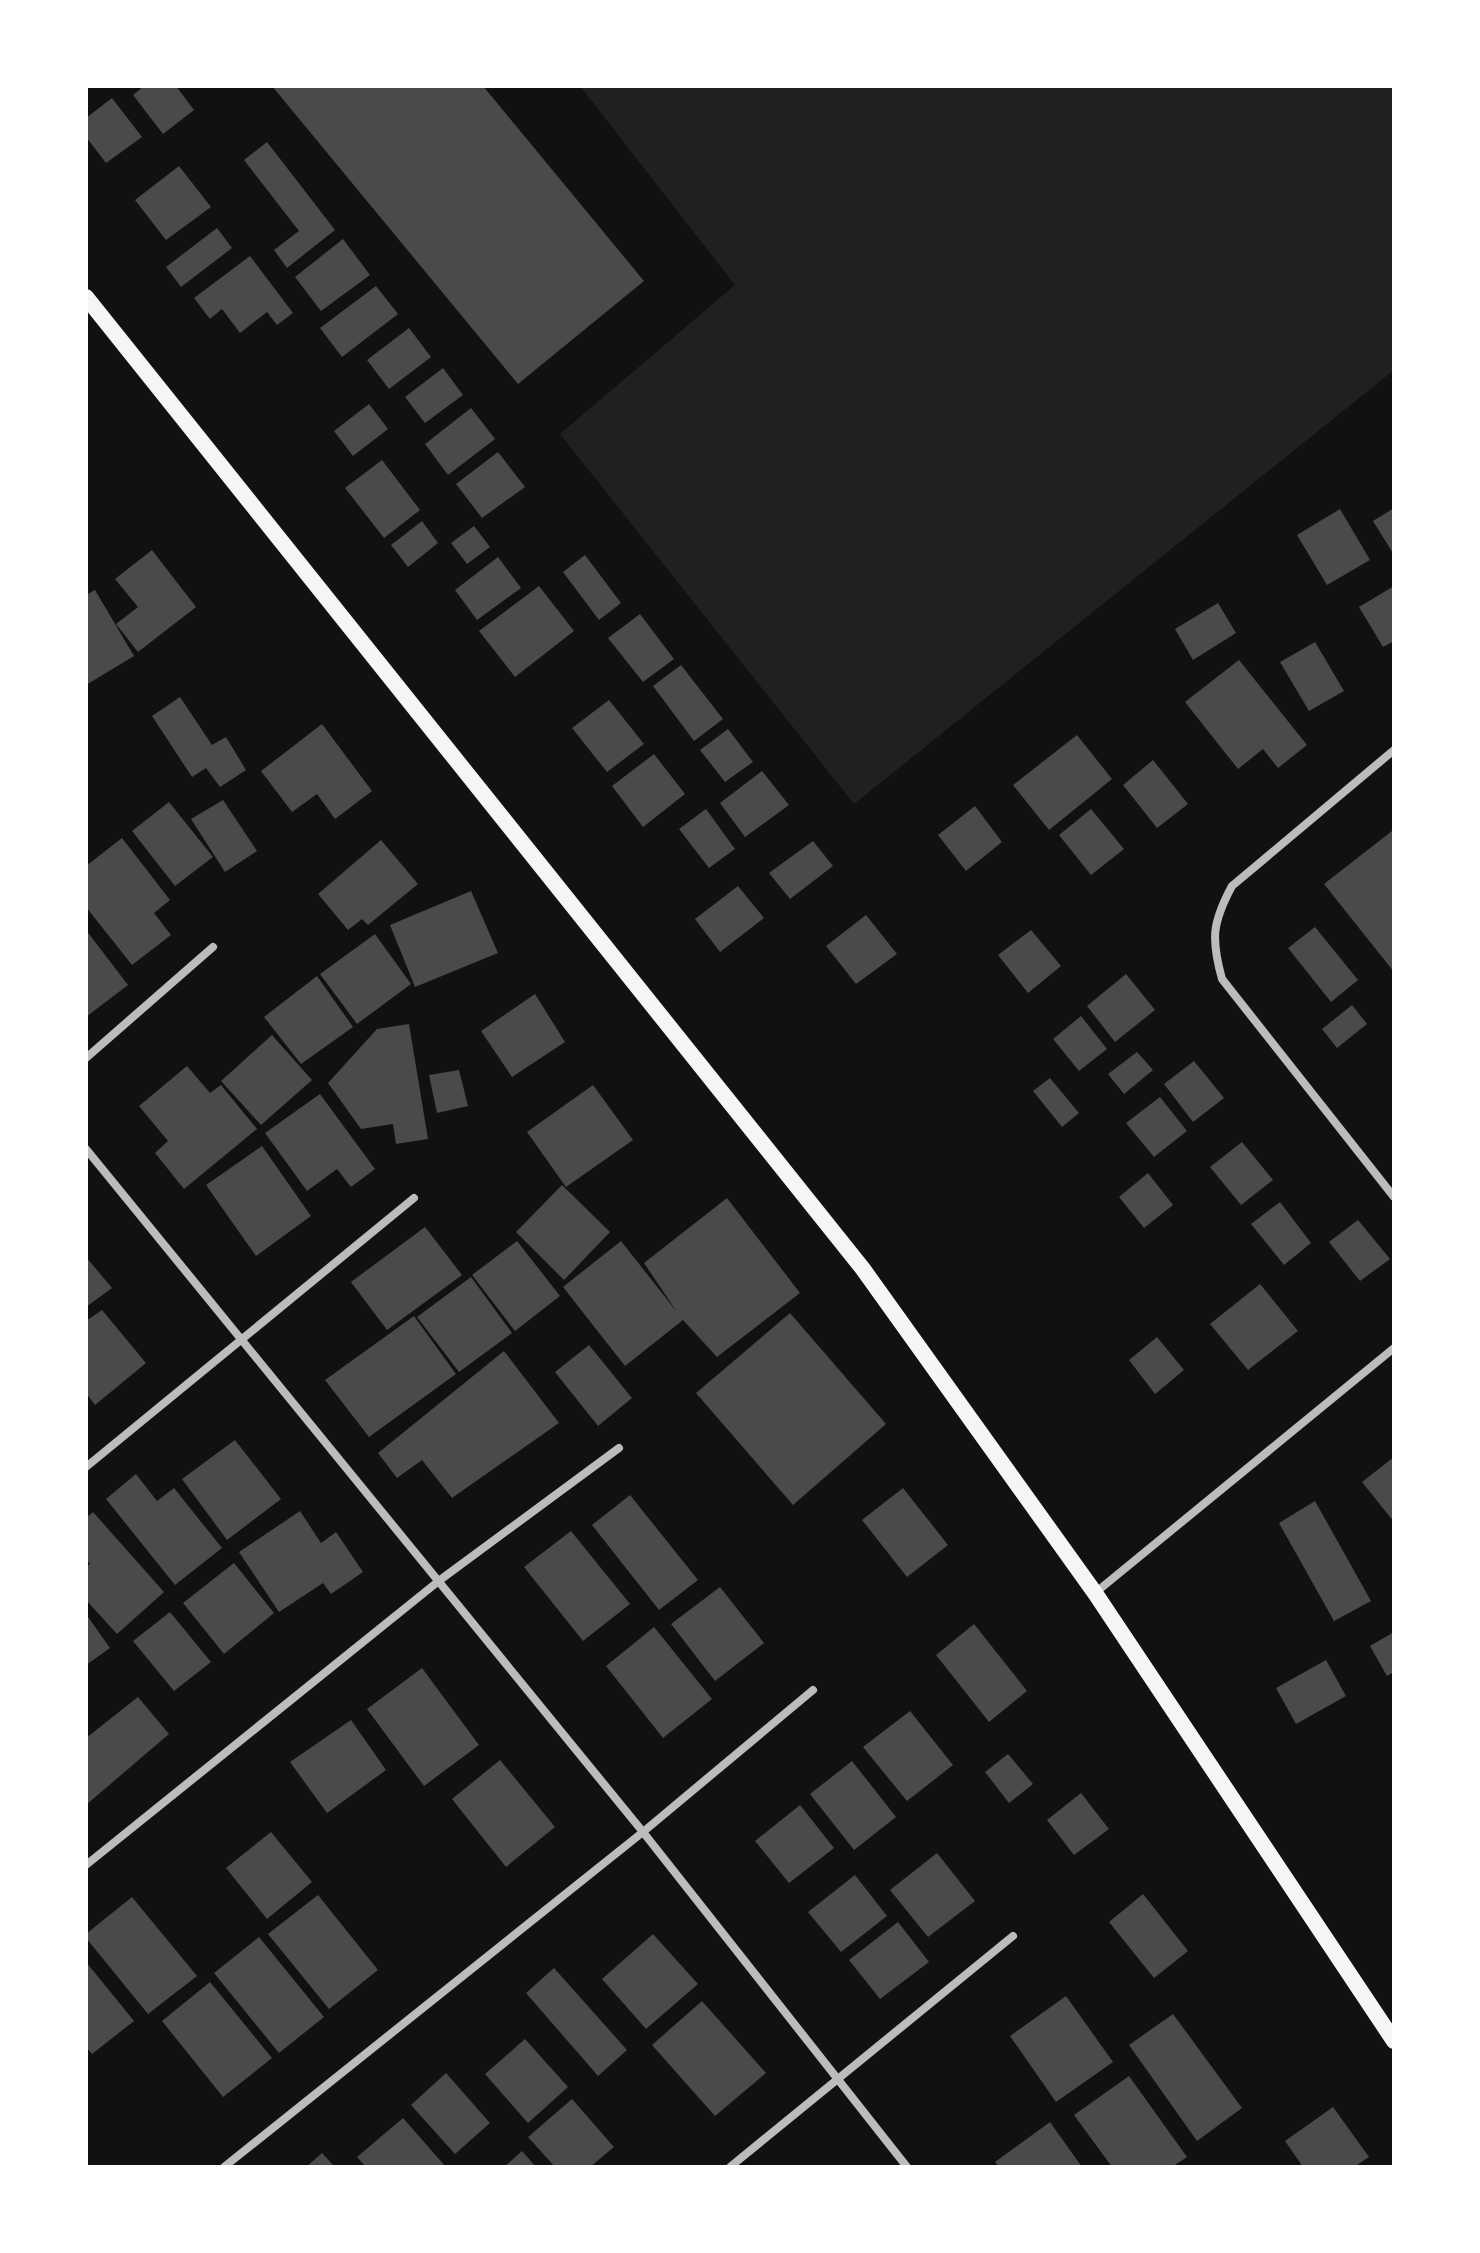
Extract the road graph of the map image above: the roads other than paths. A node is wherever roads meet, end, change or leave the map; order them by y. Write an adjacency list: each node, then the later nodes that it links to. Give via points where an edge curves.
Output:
1 (86, 297): 13 (main road, via 863,1269)
2 (1394, 750): 6 (street, via 1232,886 1218,912 1212,944 1222,979)
3 (213, 947): 4 (street)
4 (86, 1058)
5 (86, 1149): 8 (street)
6 (1394, 1197)
7 (414, 1198): 8 (street)
8 (242, 1339): 11 (street); 12 (street)
9 (1394, 1348): 13 (street)
10 (619, 1448): 12 (street)
11 (86, 1467)
12 (440, 1580): 15 (street); 16 (street)
13 (1095, 1593): 18 (main road)
14 (813, 1690): 15 (street)
15 (643, 1832): 19 (street); 20 (street)
16 (86, 1865)
17 (1013, 1936): 19 (street)
18 (1394, 2041)
19 (839, 2080): 21 (street); 22 (street)
20 (224, 2167)
21 (730, 2167)
22 (907, 2167)

